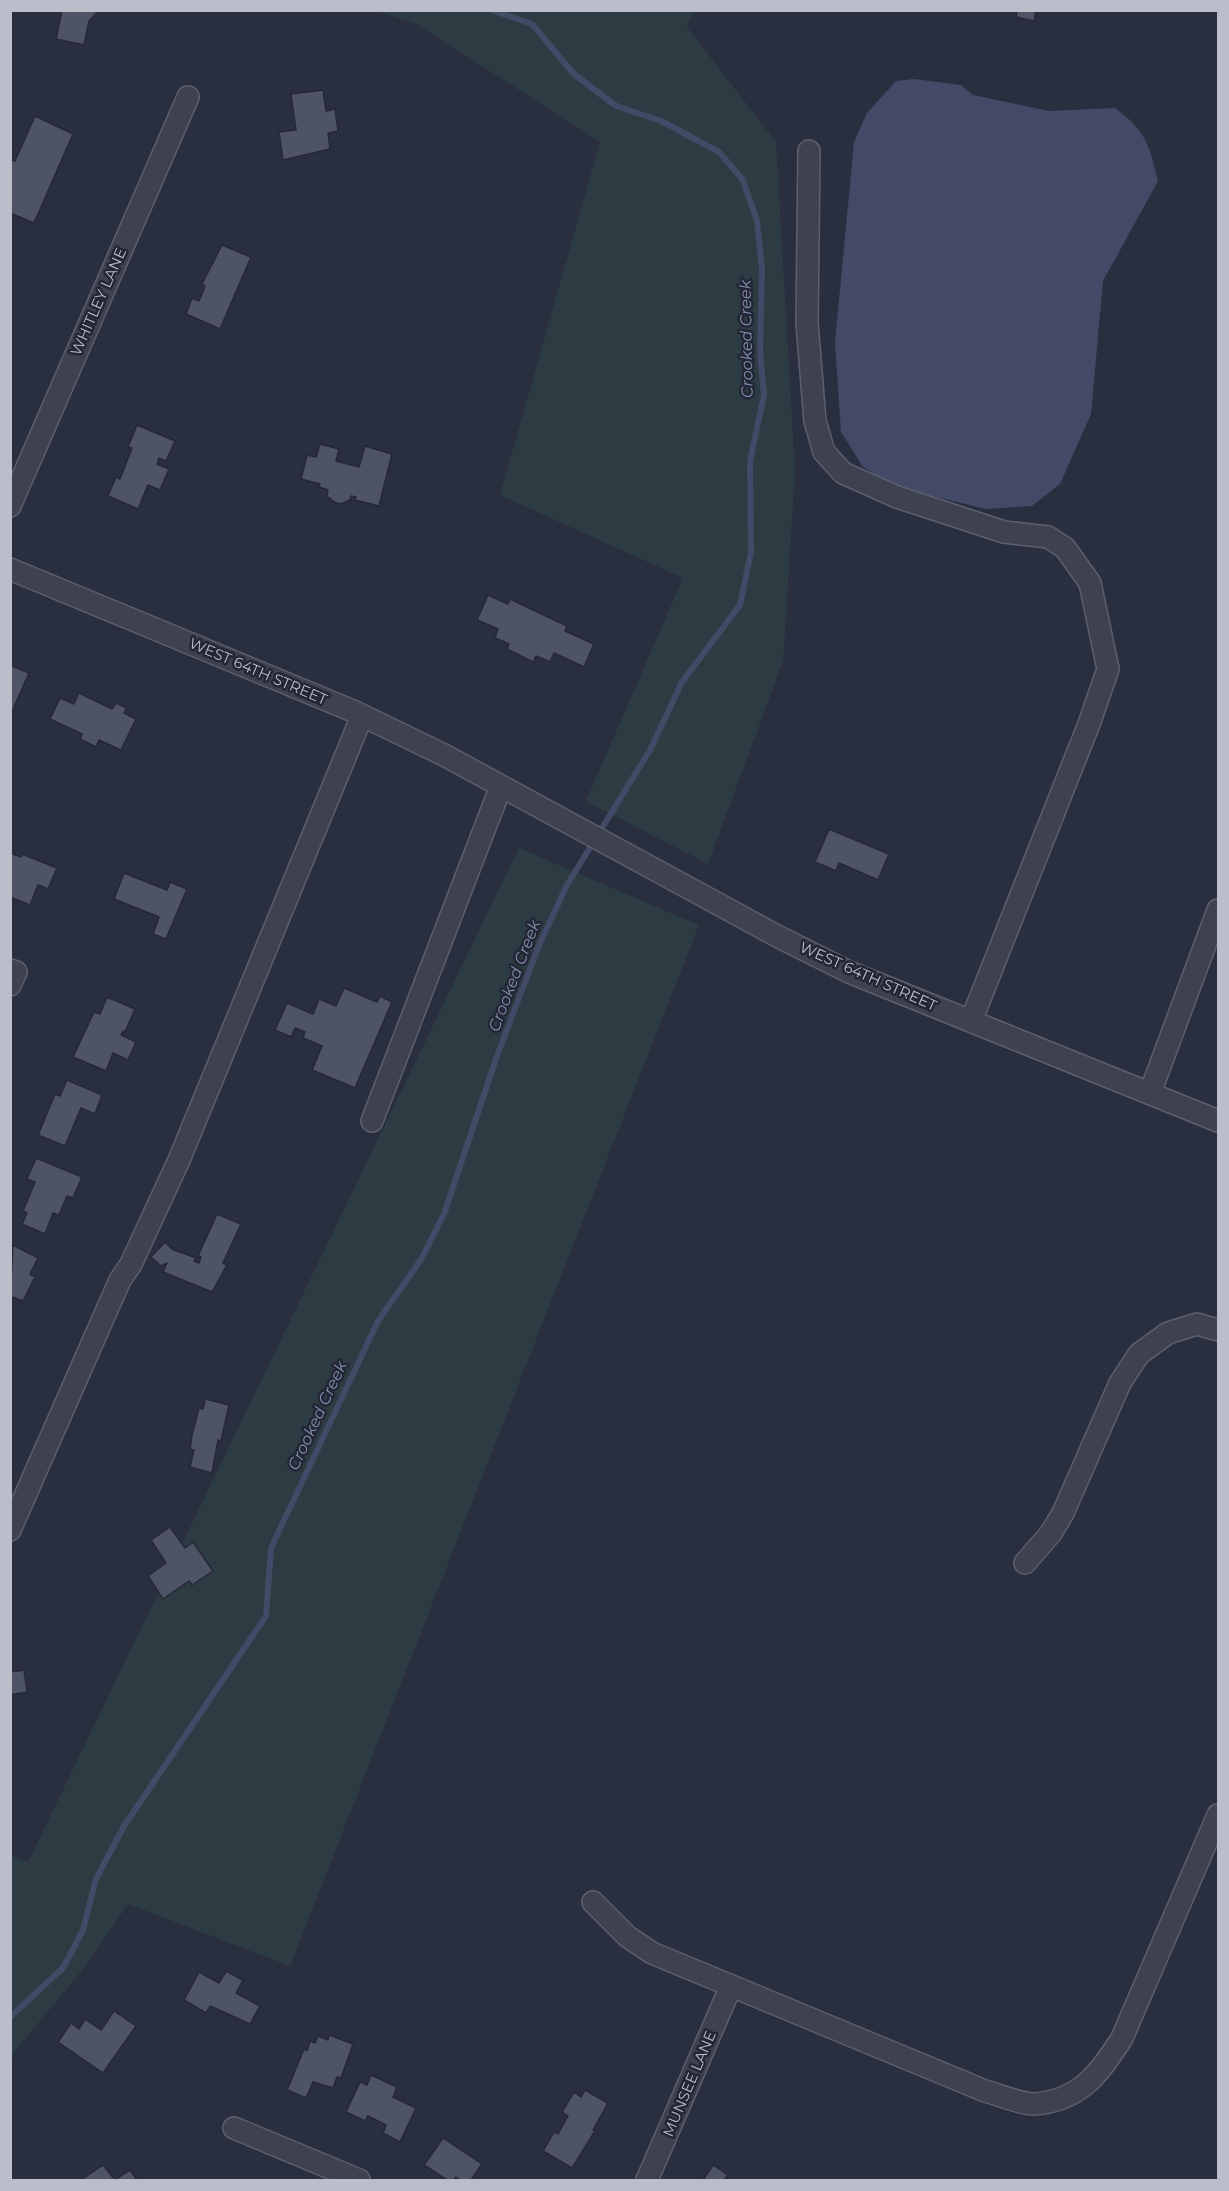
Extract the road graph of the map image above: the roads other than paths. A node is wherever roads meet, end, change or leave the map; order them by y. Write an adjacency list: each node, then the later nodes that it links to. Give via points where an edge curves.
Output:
1 (188, 97): 3 (street, WHITLEY LANE)
2 (809, 151): 8 (street, via 807,323 815,421 824,452 843,473 897,497 1004,532 1048,537 1065,548 1090,584 1108,669)
3 (10, 506)
4 (10, 569): 5 (street, WEST 64TH STREET)
5 (362, 716): 6 (street, WEST 64TH STREET); 13 (street, via 179,1160 120,1280)
6 (501, 786): 8 (street, WEST 64TH STREET, via 849,972); 10 (street)
7 (1218, 910): 9 (street)
8 (971, 1021): 9 (street, WEST 64TH STREET)
9 (1150, 1093): 11 (street, WEST 64TH STREET)
10 (372, 1121)
11 (1218, 1121)
12 (1218, 1330): 14 (street, via 1197,1324 1168,1333 1139,1354 1120,1383 1063,1513)
13 (10, 1530)
14 (1025, 1563)
15 (1218, 1815): 17 (street, via 1122,2038 1101,2071 1070,2097 1033,2104 985,2091)
16 (593, 1902): 17 (street, via 628,1937 652,1953)
17 (731, 1986): 20 (street, MUNSEE LANE)
18 (234, 2128): 19 (street)
19 (358, 2181)
20 (647, 2181)

